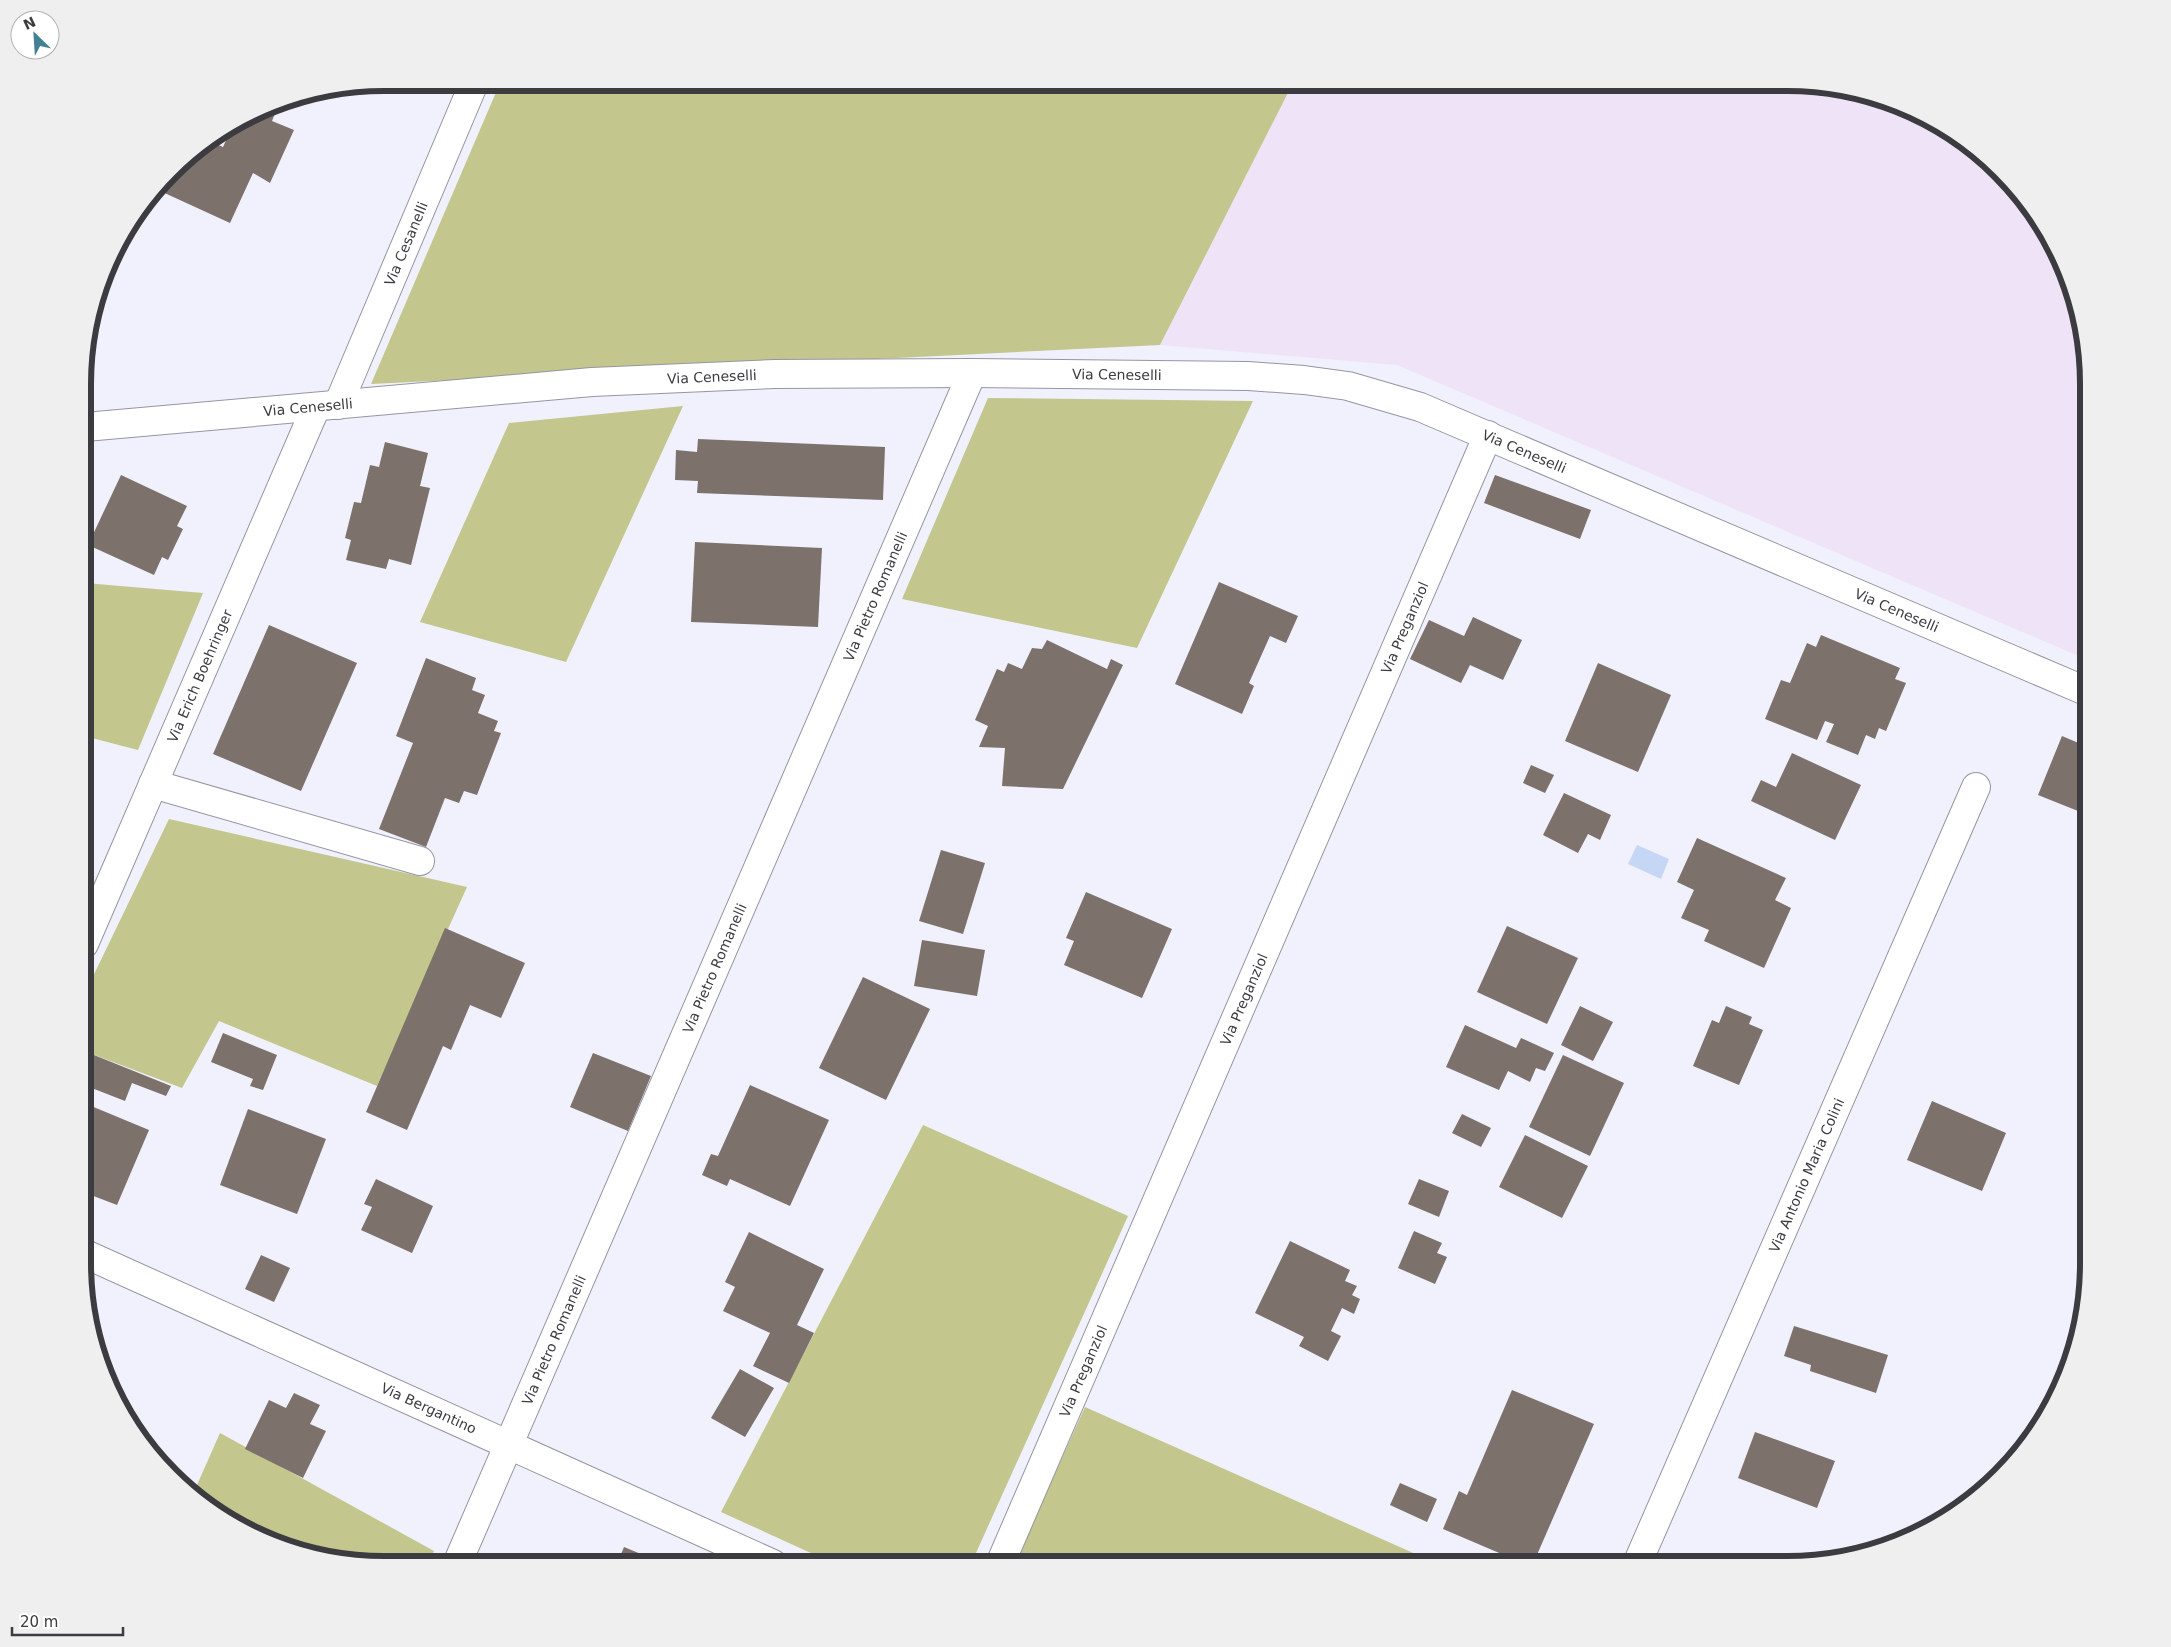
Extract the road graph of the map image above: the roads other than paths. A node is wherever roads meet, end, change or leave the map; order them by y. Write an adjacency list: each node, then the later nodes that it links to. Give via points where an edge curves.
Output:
1 (470, 91): 3 (street, Via Cesanelli)
2 (972, 373): 3 (street, Via Ceneselli, via 633,379); 5 (street, Via Ceneselli, via 1248,376 1304,380 1348,386 1405,401); 12 (street, Via Pietro Romanelli)
3 (327, 406): 4 (street, Via Ceneselli); 7 (street, Via Erich Boehringer)
4 (91, 426)
5 (1488, 435): 6 (street, Via Ceneselli); 15 (street, Via Preganziol)
6 (2080, 689)
7 (153, 784): 9 (street); 10 (street, Via Erich Boehringer)
8 (1976, 788): 16 (street, Via Antonio Maria Colini)
9 (420, 861)
10 (91, 928)
11 (91, 1257): 12 (street, Via Bergantino)
12 (509, 1446): 13 (street, Via Pietro Romanelli); 14 (street, Via Bergantino)
13 (461, 1556)
14 (755, 1556)
15 (1003, 1556)
16 (1640, 1556)

